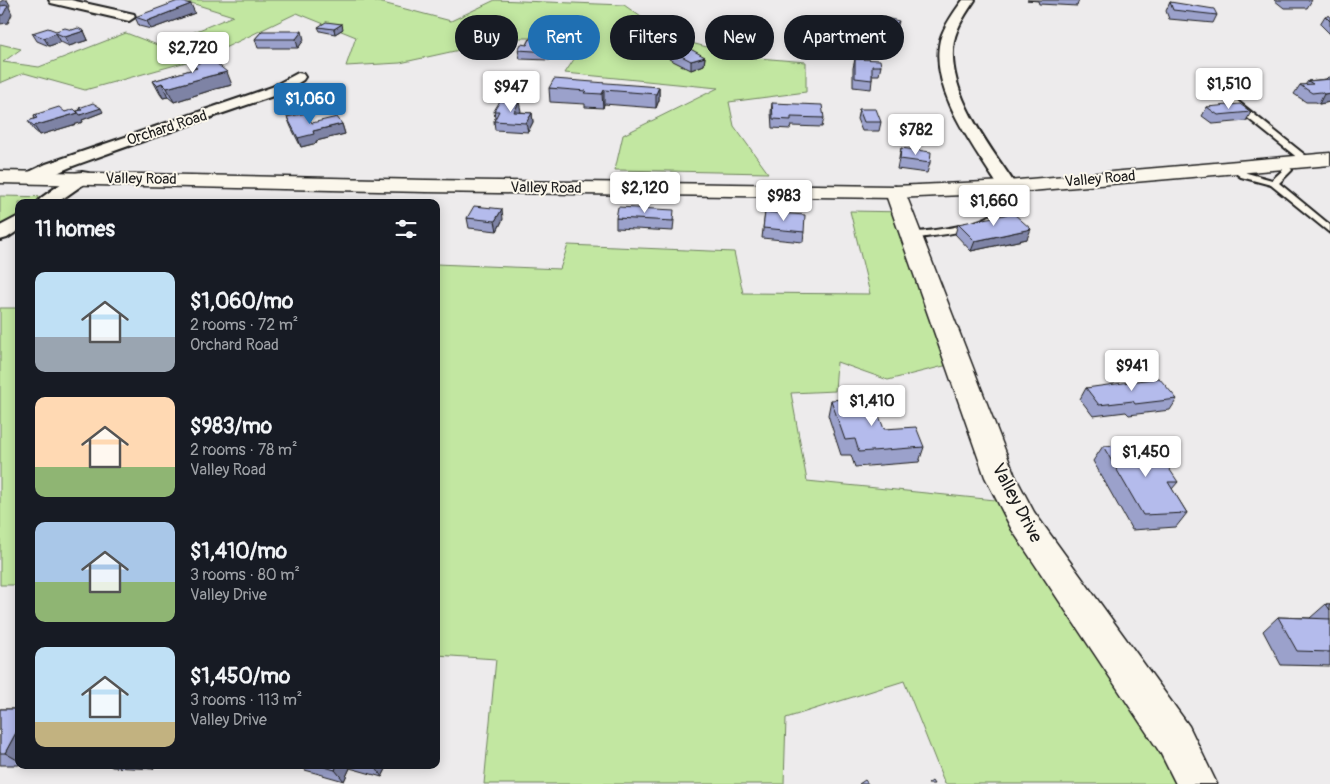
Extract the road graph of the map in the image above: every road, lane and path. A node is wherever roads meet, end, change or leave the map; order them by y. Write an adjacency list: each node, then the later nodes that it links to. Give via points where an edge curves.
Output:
1 (55, 0): 3 (street)
2 (969, 0): 14 (street, via 954,23 948,40 945,58 950,84 956,101)
3 (129, 17)
4 (298, 77): 11 (street, Orchard Road, via 277,90 123,142)
5 (1218, 89): 7 (lane)
6 (1330, 159): 7 (main road, Valley Road)
7 (1307, 161): 8 (main road, Valley Road)
8 (1281, 163): 9 (main road, Valley Road); 13 (lane, via 1288,170)
9 (1231, 167): 13 (lane, via 1244,175); 14 (main road, Valley Road)
10 (0, 177): 11 (main road, Valley Road)
11 (33, 177): 12 (main road, Valley Road)
12 (82, 177): 15 (main road, Valley Road, via 426,186); 16 (street)
13 (1274, 183): 18 (lane)
14 (1008, 187): 15 (main road, Valley Road); 20 (lane, via 1008,204 1001,213 962,227)
15 (895, 192): 20 (main road, Valley Drive)
16 (51, 199)
17 (15, 225): 19 (street)
18 (1330, 230)
19 (0, 234)
20 (911, 236): 21 (main road, Valley Drive, via 997,468 1018,512 1175,740)
21 (1197, 784)

